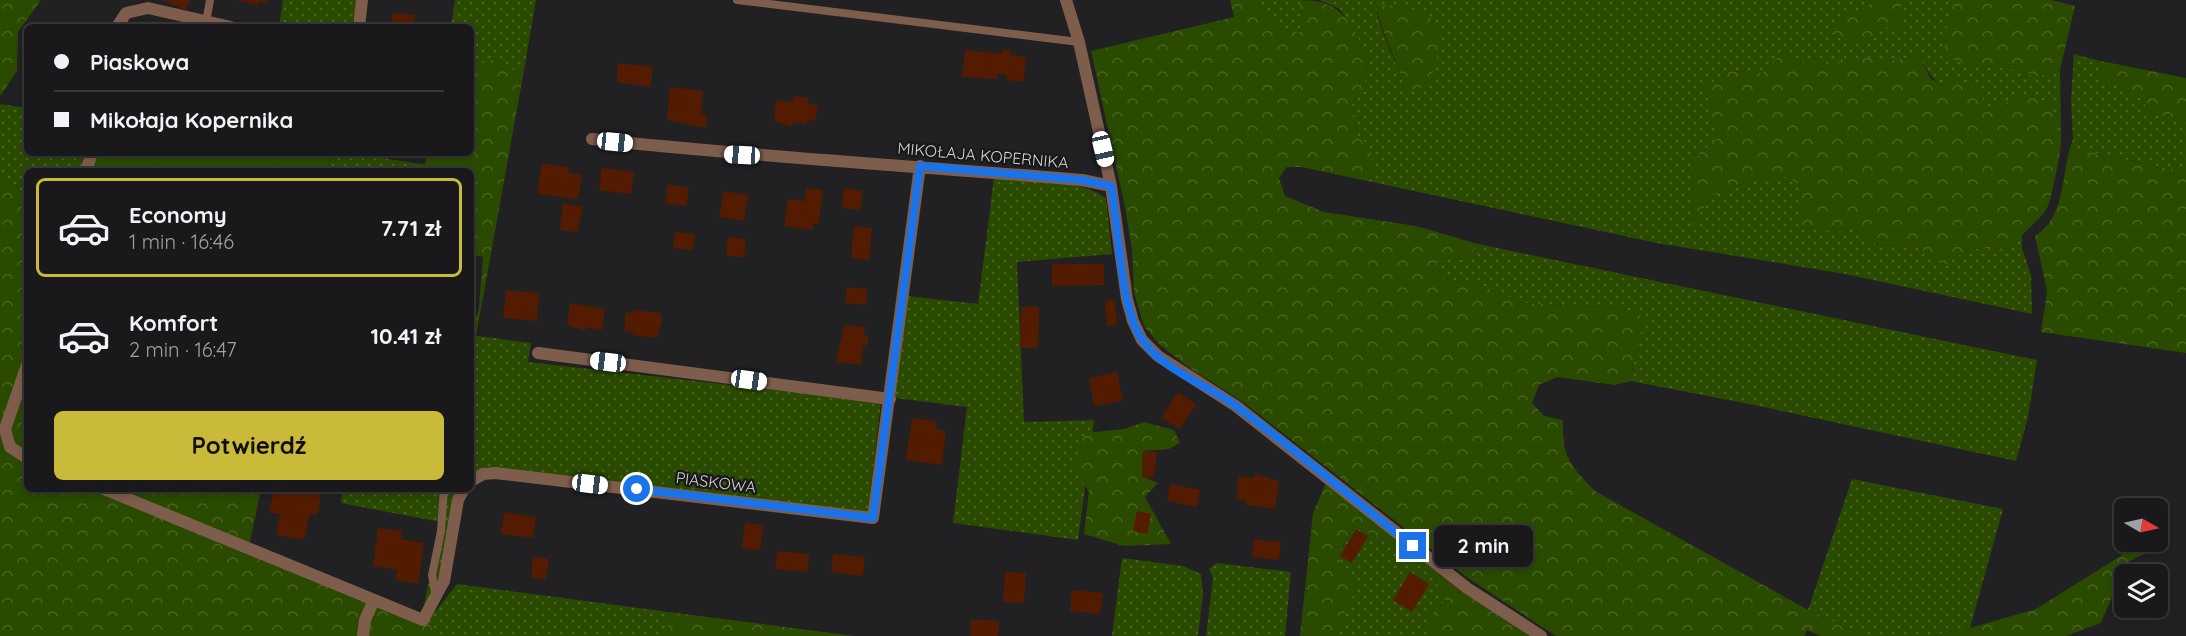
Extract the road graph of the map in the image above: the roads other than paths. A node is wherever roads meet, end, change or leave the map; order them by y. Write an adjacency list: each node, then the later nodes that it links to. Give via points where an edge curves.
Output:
1 (210, 0): 5 (lane)
2 (362, 0): 8 (street)
3 (737, 0): 9 (lane)
4 (1066, 0): 9 (street)
5 (206, 22): 6 (street, via 148,8 126,13); 7 (street)
6 (119, 24)
7 (216, 24)
8 (359, 24)
9 (1078, 42): 12 (street)
10 (592, 140): 11 (street, MIKOŁAJA KOPERNIKA, via 728,154)
11 (920, 166): 12 (street, MIKOŁAJA KOPERNIKA); 15 (street)
12 (1111, 186): 24 (street, via 1127,299 1142,340 1158,356 1236,406 1467,588)
13 (538, 353): 15 (street)
14 (24, 374): 16 (street, via 5,429 10,447)
15 (890, 399): 17 (street, PIASKOWA, via 873,518 519,475 483,474)
16 (24, 456)
17 (474, 479)
18 (111, 492): 22 (street)
19 (444, 492): 21 (lane, via 432,575)
20 (462, 492): 21 (street, via 447,571)
21 (436, 598): 22 (street, via 423,620)
22 (374, 600): 23 (street)
23 (363, 636)
24 (1541, 636)

